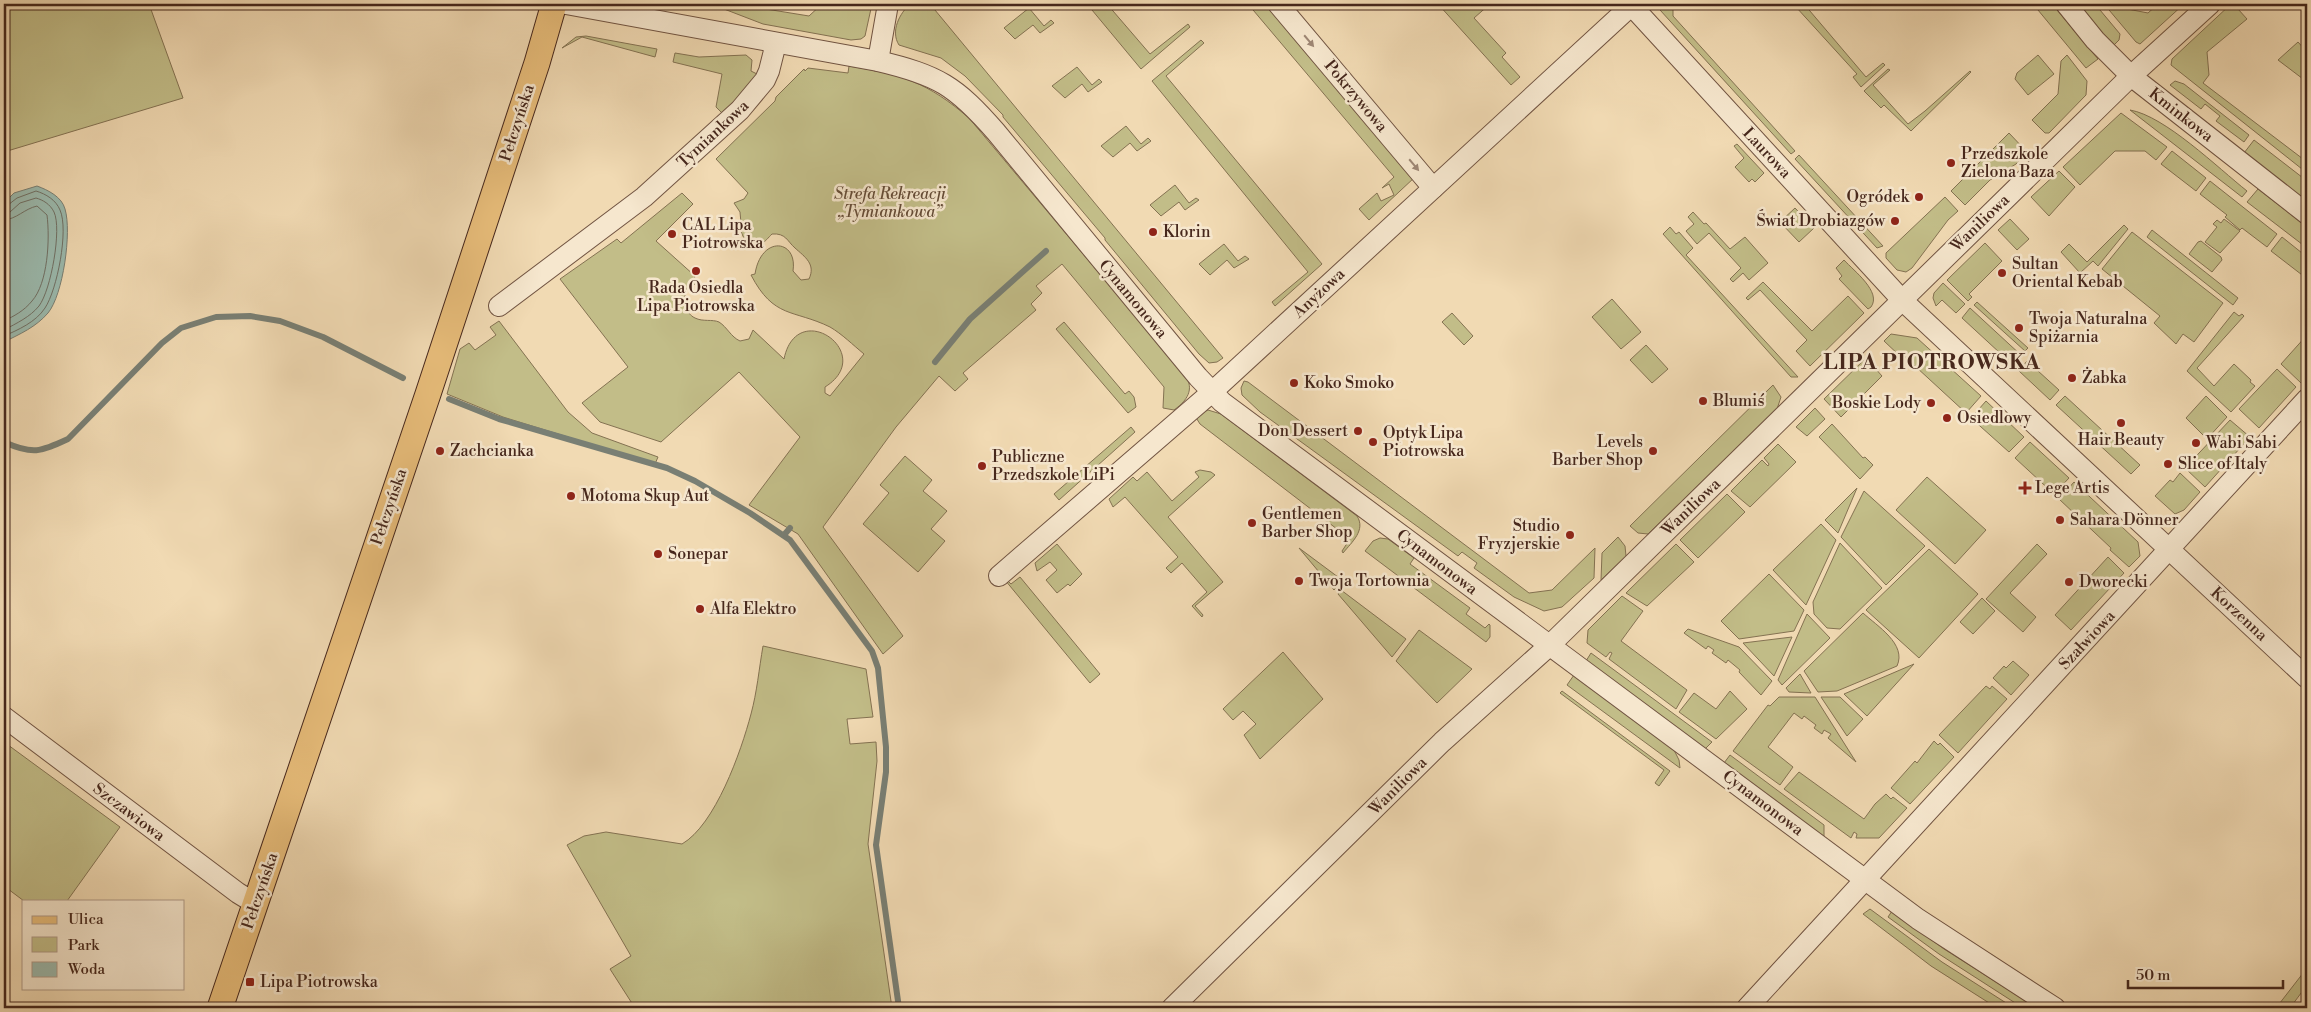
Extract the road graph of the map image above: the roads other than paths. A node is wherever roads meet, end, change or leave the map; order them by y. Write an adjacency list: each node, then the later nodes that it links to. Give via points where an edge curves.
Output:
1 (554, 4): 23 (main road, Pełczyńska)
2 (566, 4): 8 (street)
3 (888, 4): 9 (street)
4 (1278, 4): 11 (street, Pokrzywowa, one-way to 11)
5 (1632, 4): 11 (street, Anyżowa); 13 (street, Laurowa)
6 (2066, 4): 10 (street, Kminkowa, via 2095,40)
7 (2210, 4): 10 (street, Waniliowa)
8 (776, 43): 9 (street); 14 (street, Tymiankowa, via 770,71 740,110 649,193)
9 (878, 61): 15 (street, Cynamonowa, via 936,79 972,105)
10 (2131, 76): 12 (street, Kminkowa); 13 (street, Waniliowa)
11 (1433, 188): 15 (street, Anyżowa)
12 (2307, 214)
13 (1902, 300): 17 (street, Laurowa); 19 (street, Waniliowa)
14 (499, 306)
15 (1212, 392): 18 (street, Anyżowa); 19 (street, Cynamonowa, via 1250,425)
16 (2307, 399): 17 (street, Szałwiowa)
17 (2170, 550): 20 (street, Korzenna); 22 (street, Szałwiowa)
18 (999, 576)
19 (1550, 645): 22 (street, Cynamonowa); 25 (street, Waniliowa, via 1442,742)
20 (2307, 678)
21 (4, 718): 23 (street, Szczawiowa)
22 (1867, 880): 26 (street, Szałwiowa); 27 (street, Cynamonowa, via 1918,919)
23 (256, 904): 24 (main road, Pełczyńska)
24 (220, 1008)
25 (1172, 1008)
26 (1747, 1008)
27 (2055, 1008)

